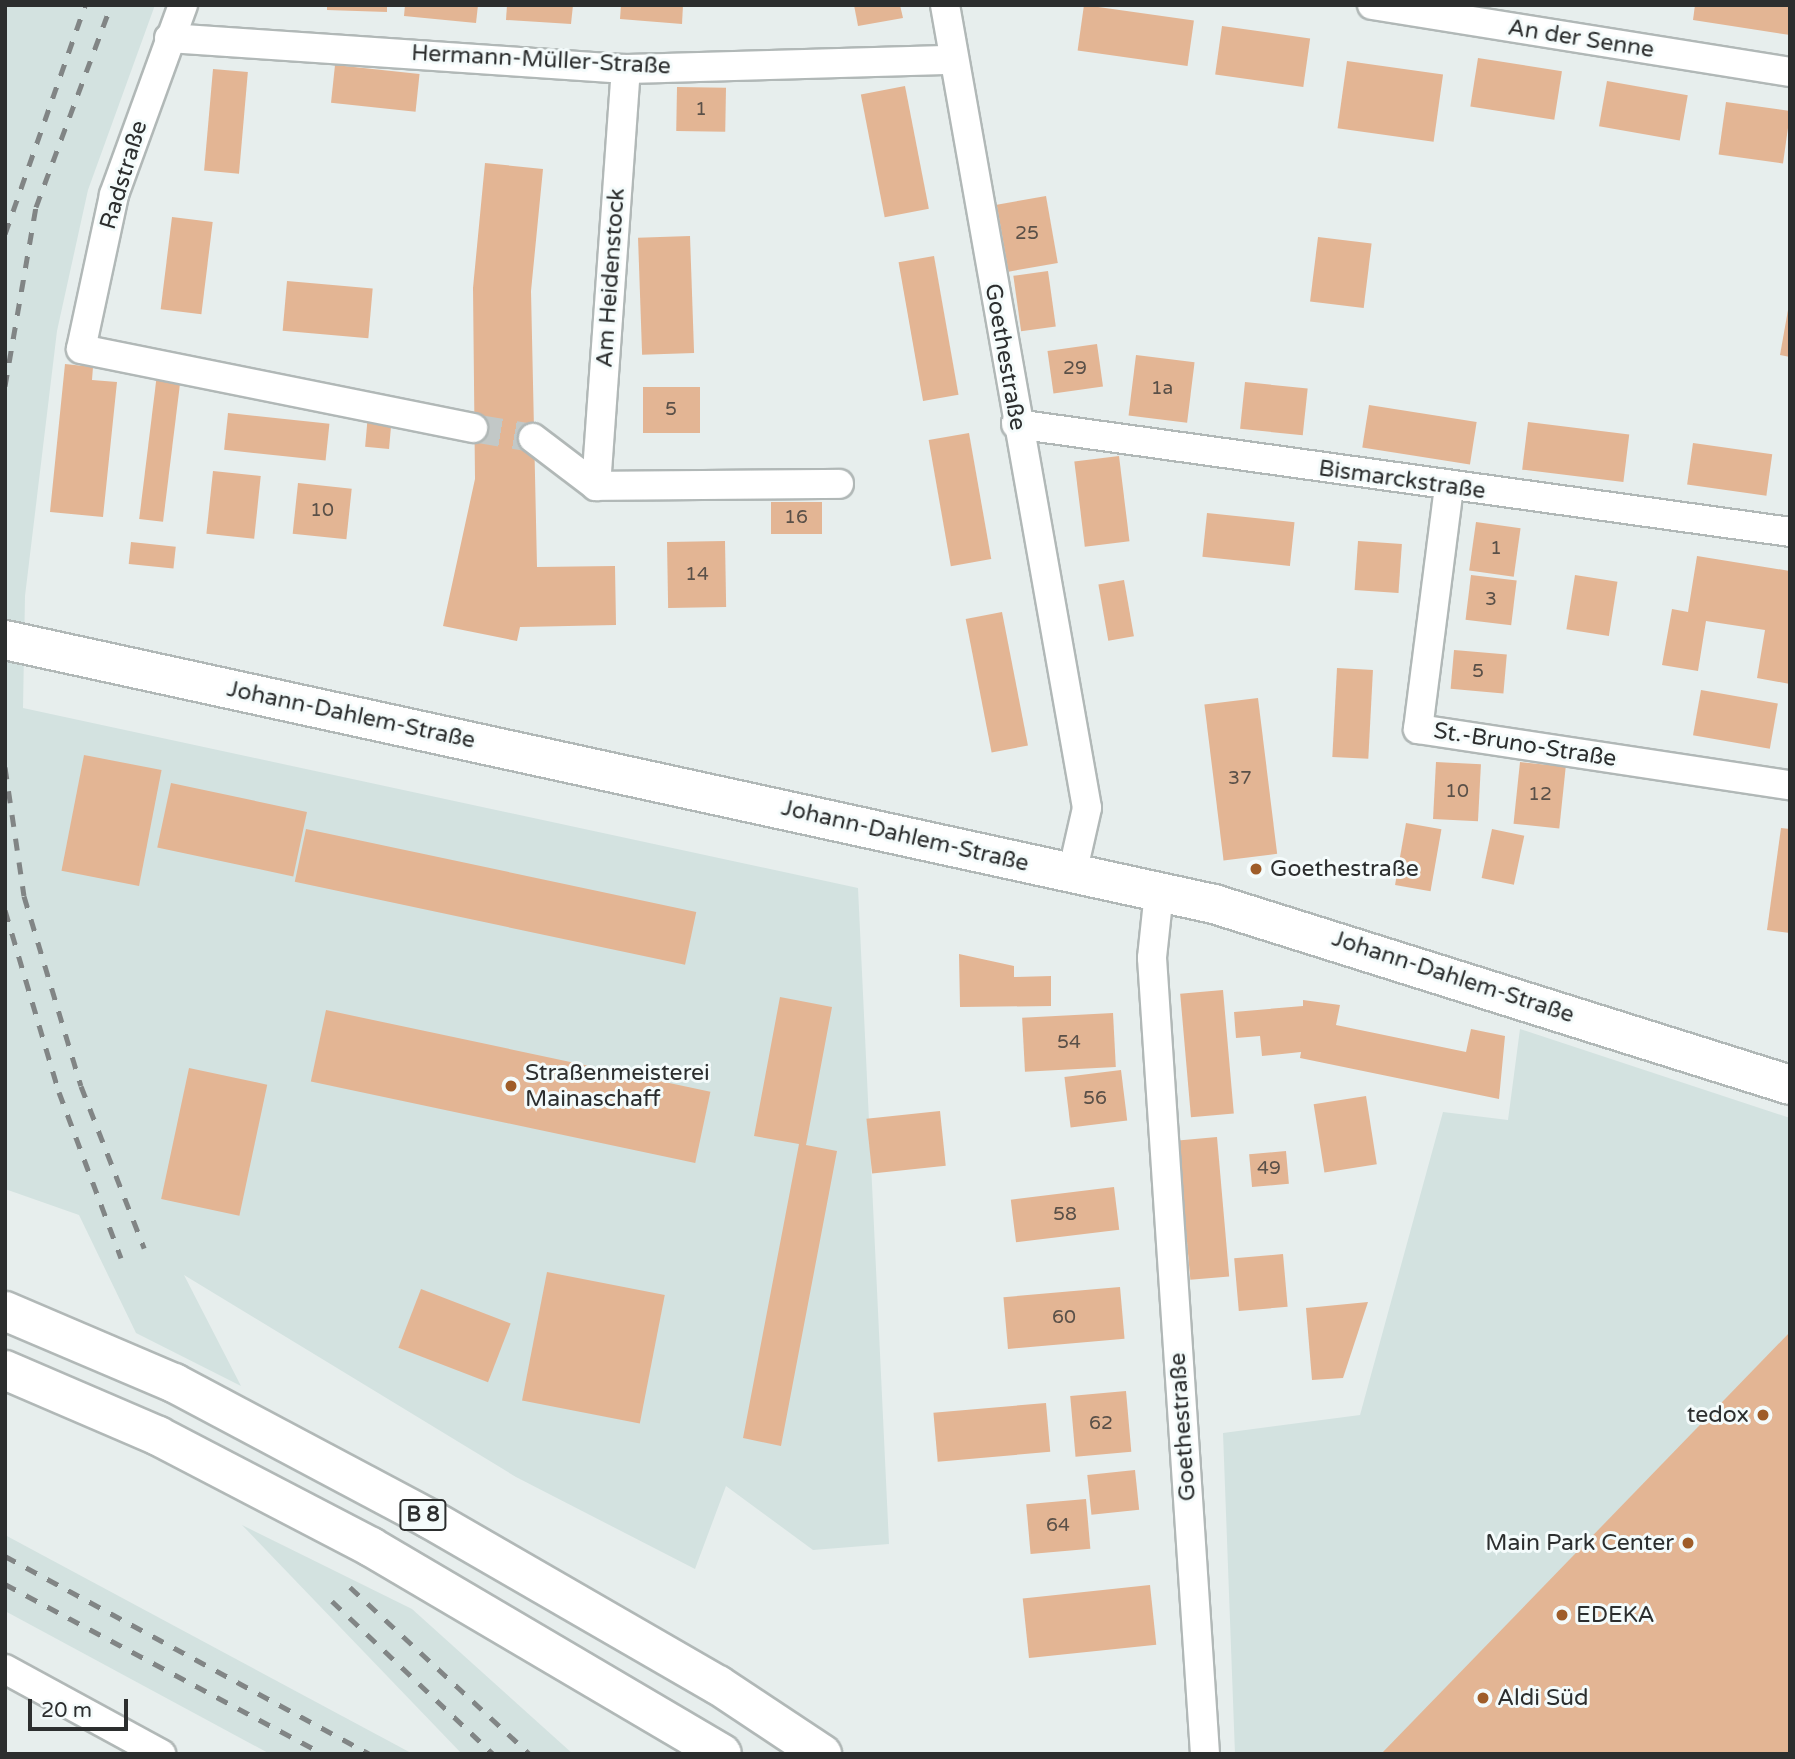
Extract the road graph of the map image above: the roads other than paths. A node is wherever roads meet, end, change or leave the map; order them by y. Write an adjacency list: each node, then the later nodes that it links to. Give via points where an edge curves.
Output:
1 (183, 5): 5 (street, Radstraße)
2 (945, 5): 6 (street, Goethestraße)
3 (1371, 5): 4 (street, An der Senne)
4 (1498, 15): 8 (street, An der Senne)
5 (169, 38): 7 (street, Hermann-Müller-Straße); 10 (street, Radstraße, via 114,195 81,349)
6 (954, 60): 7 (street, Hermann-Müller-Straße); 9 (street, Goethestraße)
7 (626, 69): 13 (street, Am Heidenstock)
8 (1790, 72)
9 (1016, 424): 14 (street, Bismarckstraße); 18 (street, Goethestraße, via 1087,808)
10 (473, 428)
11 (533, 438): 13 (street)
12 (839, 484): 13 (street)
13 (596, 486)
14 (1449, 487): 15 (street, Bismarckstraße); 17 (street, St.-Bruno-Straße, via 1418,729)
15 (1790, 531)
16 (5, 640): 18 (main road, Johann-Dahlem-Straße)
17 (1790, 785)
18 (1072, 874): 19 (main road, Johann-Dahlem-Straße)
19 (1160, 892): 20 (main road, Johann-Dahlem-Straße, via 1353,943); 27 (street, Goethestraße, via 1152,958)
20 (1790, 1085)
21 (5, 1311): 26 (main road, B 8, via 174,1383 430,1519 718,1685)
22 (5, 1370): 25 (main road, B 8, via 158,1436 371,1547)
23 (5, 1669): 24 (street)
24 (160, 1754)
25 (722, 1754)
26 (822, 1754)
27 (1205, 1754)

